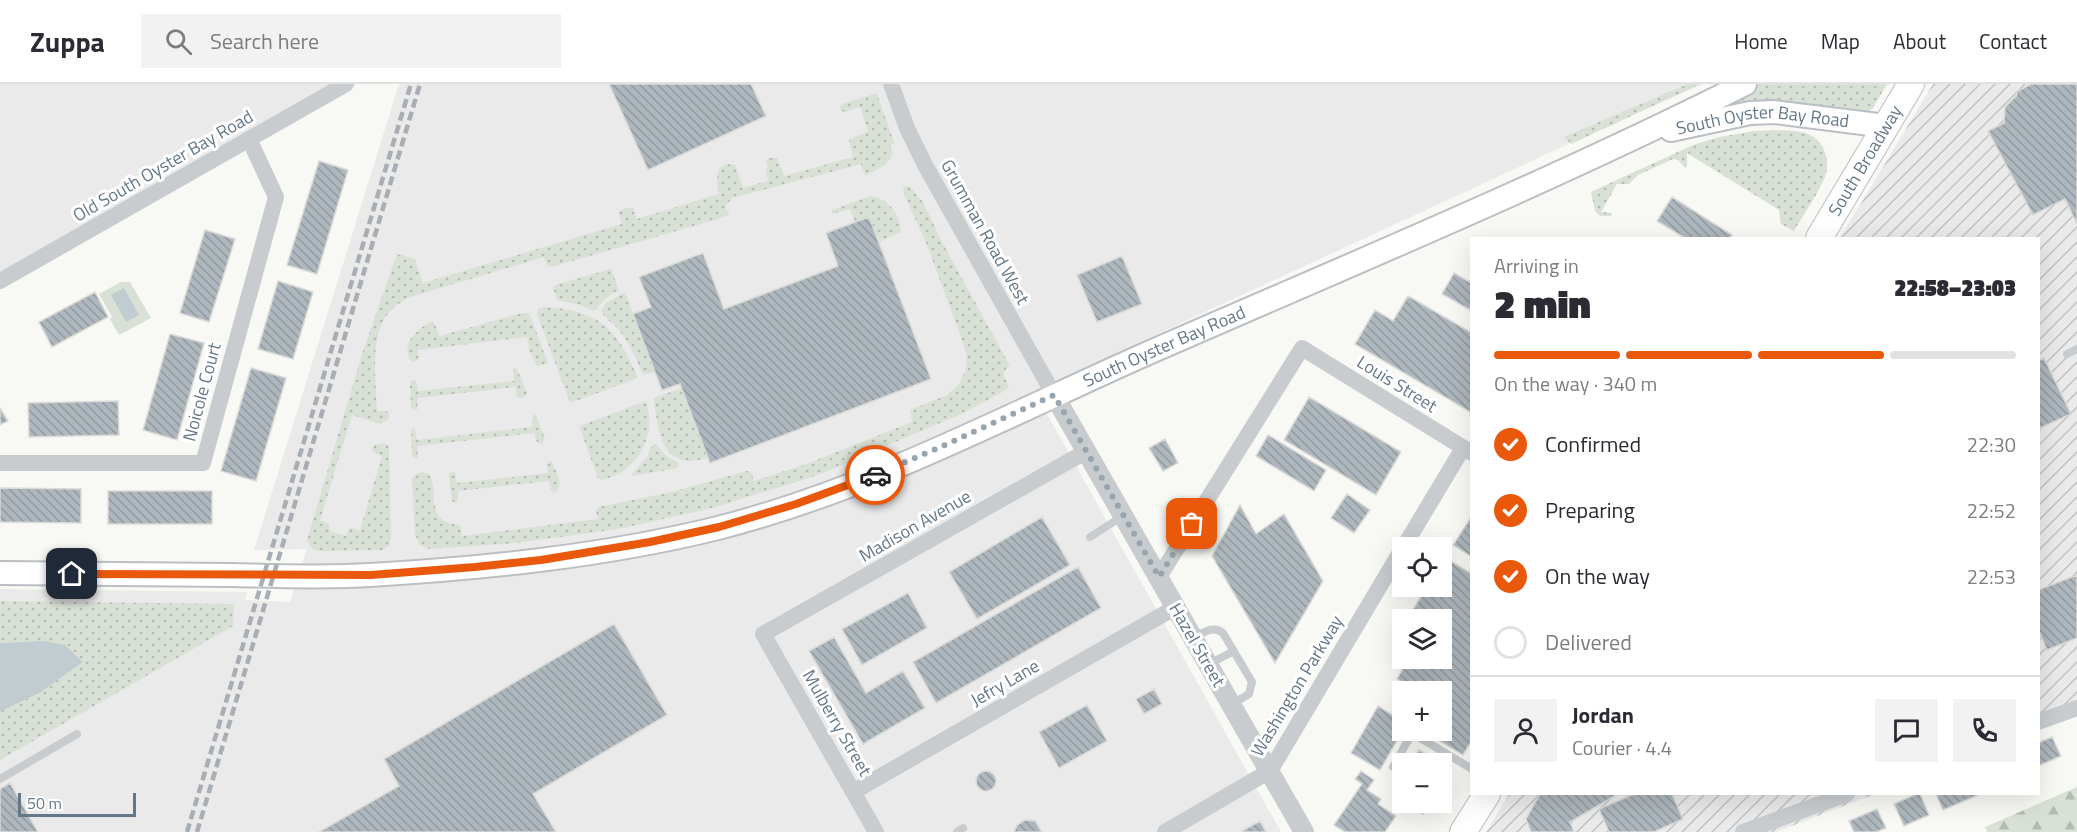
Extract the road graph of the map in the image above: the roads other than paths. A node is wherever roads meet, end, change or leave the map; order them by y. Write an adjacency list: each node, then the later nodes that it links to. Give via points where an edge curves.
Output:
1 (346, 84): 7 (street, Old South Oyster Bay Road)
2 (891, 84): 12 (street, Grumman Road West, via 925,165)
3 (1746, 84): 6 (main road, South Oyster Bay Road)
4 (1911, 84): 5 (main road, South Broadway)
5 (1886, 126): 6 (main road, South Oyster Bay Road, via 1774,112 1750,113); 8 (main road, South Broadway)
6 (1641, 137): 12 (main road, South Oyster Bay Road)
7 (249, 139): 9 (street, Old South Oyster Bay Road); 15 (street, Noicole Court, via 276,197 203,463)
8 (1820, 237)
9 (0, 281)
10 (2077, 350): 11 (lane)
11 (2067, 354)
12 (1054, 395): 13 (street, Hazel Street); 20 (main road, South Oyster Bay Road, via 849,486 719,527 650,542 530,561 371,575)
13 (1087, 451): 16 (street, Hazel Street); 23 (street, Madison Avenue)
14 (1467, 451): 18 (street, Washington Parkway); 21 (street, Louis Street, via 1302,348)
15 (0, 463)
16 (1124, 516): 17 (lane); 21 (street, Hazel Street)
17 (1090, 537)
18 (1410, 537)
19 (1392, 566): 35 (street, Washington Parkway)
20 (0, 573)
21 (1159, 577): 22 (street, Hazel Street)
22 (1176, 607): 24 (street, Hazel Street); 37 (street, Jefry Lane)
23 (763, 634): 37 (street, Mulberry Street)
24 (1194, 638): 25 (lane, via 1211,628 1220,630); 26 (street, Hazel Street)
25 (1234, 651): 26 (lane); 27 (lane, via 1252,682 1249,694)
26 (1209, 664): 27 (street, Hazel Street)
27 (1232, 705): 35 (street, Hazel Street)
28 (2077, 708): 29 (street)
29 (2040, 721)
30 (77, 734): 36 (lane)
31 (1401, 753): 32 (lane, via 1412,733)
32 (1445, 753)
33 (1452, 757): 34 (lane)
34 (1470, 768)
35 (1269, 771): 41 (street, Washington Parkway); 42 (street, Hazel Street)
36 (0, 779)
37 (854, 792): 40 (street, Mulberry Street)
38 (1485, 795): 43 (main road)
39 (1843, 795): 44 (street)
40 (876, 832)
41 (1165, 832)
42 (1304, 832)
43 (1463, 832)
44 (1743, 832)

